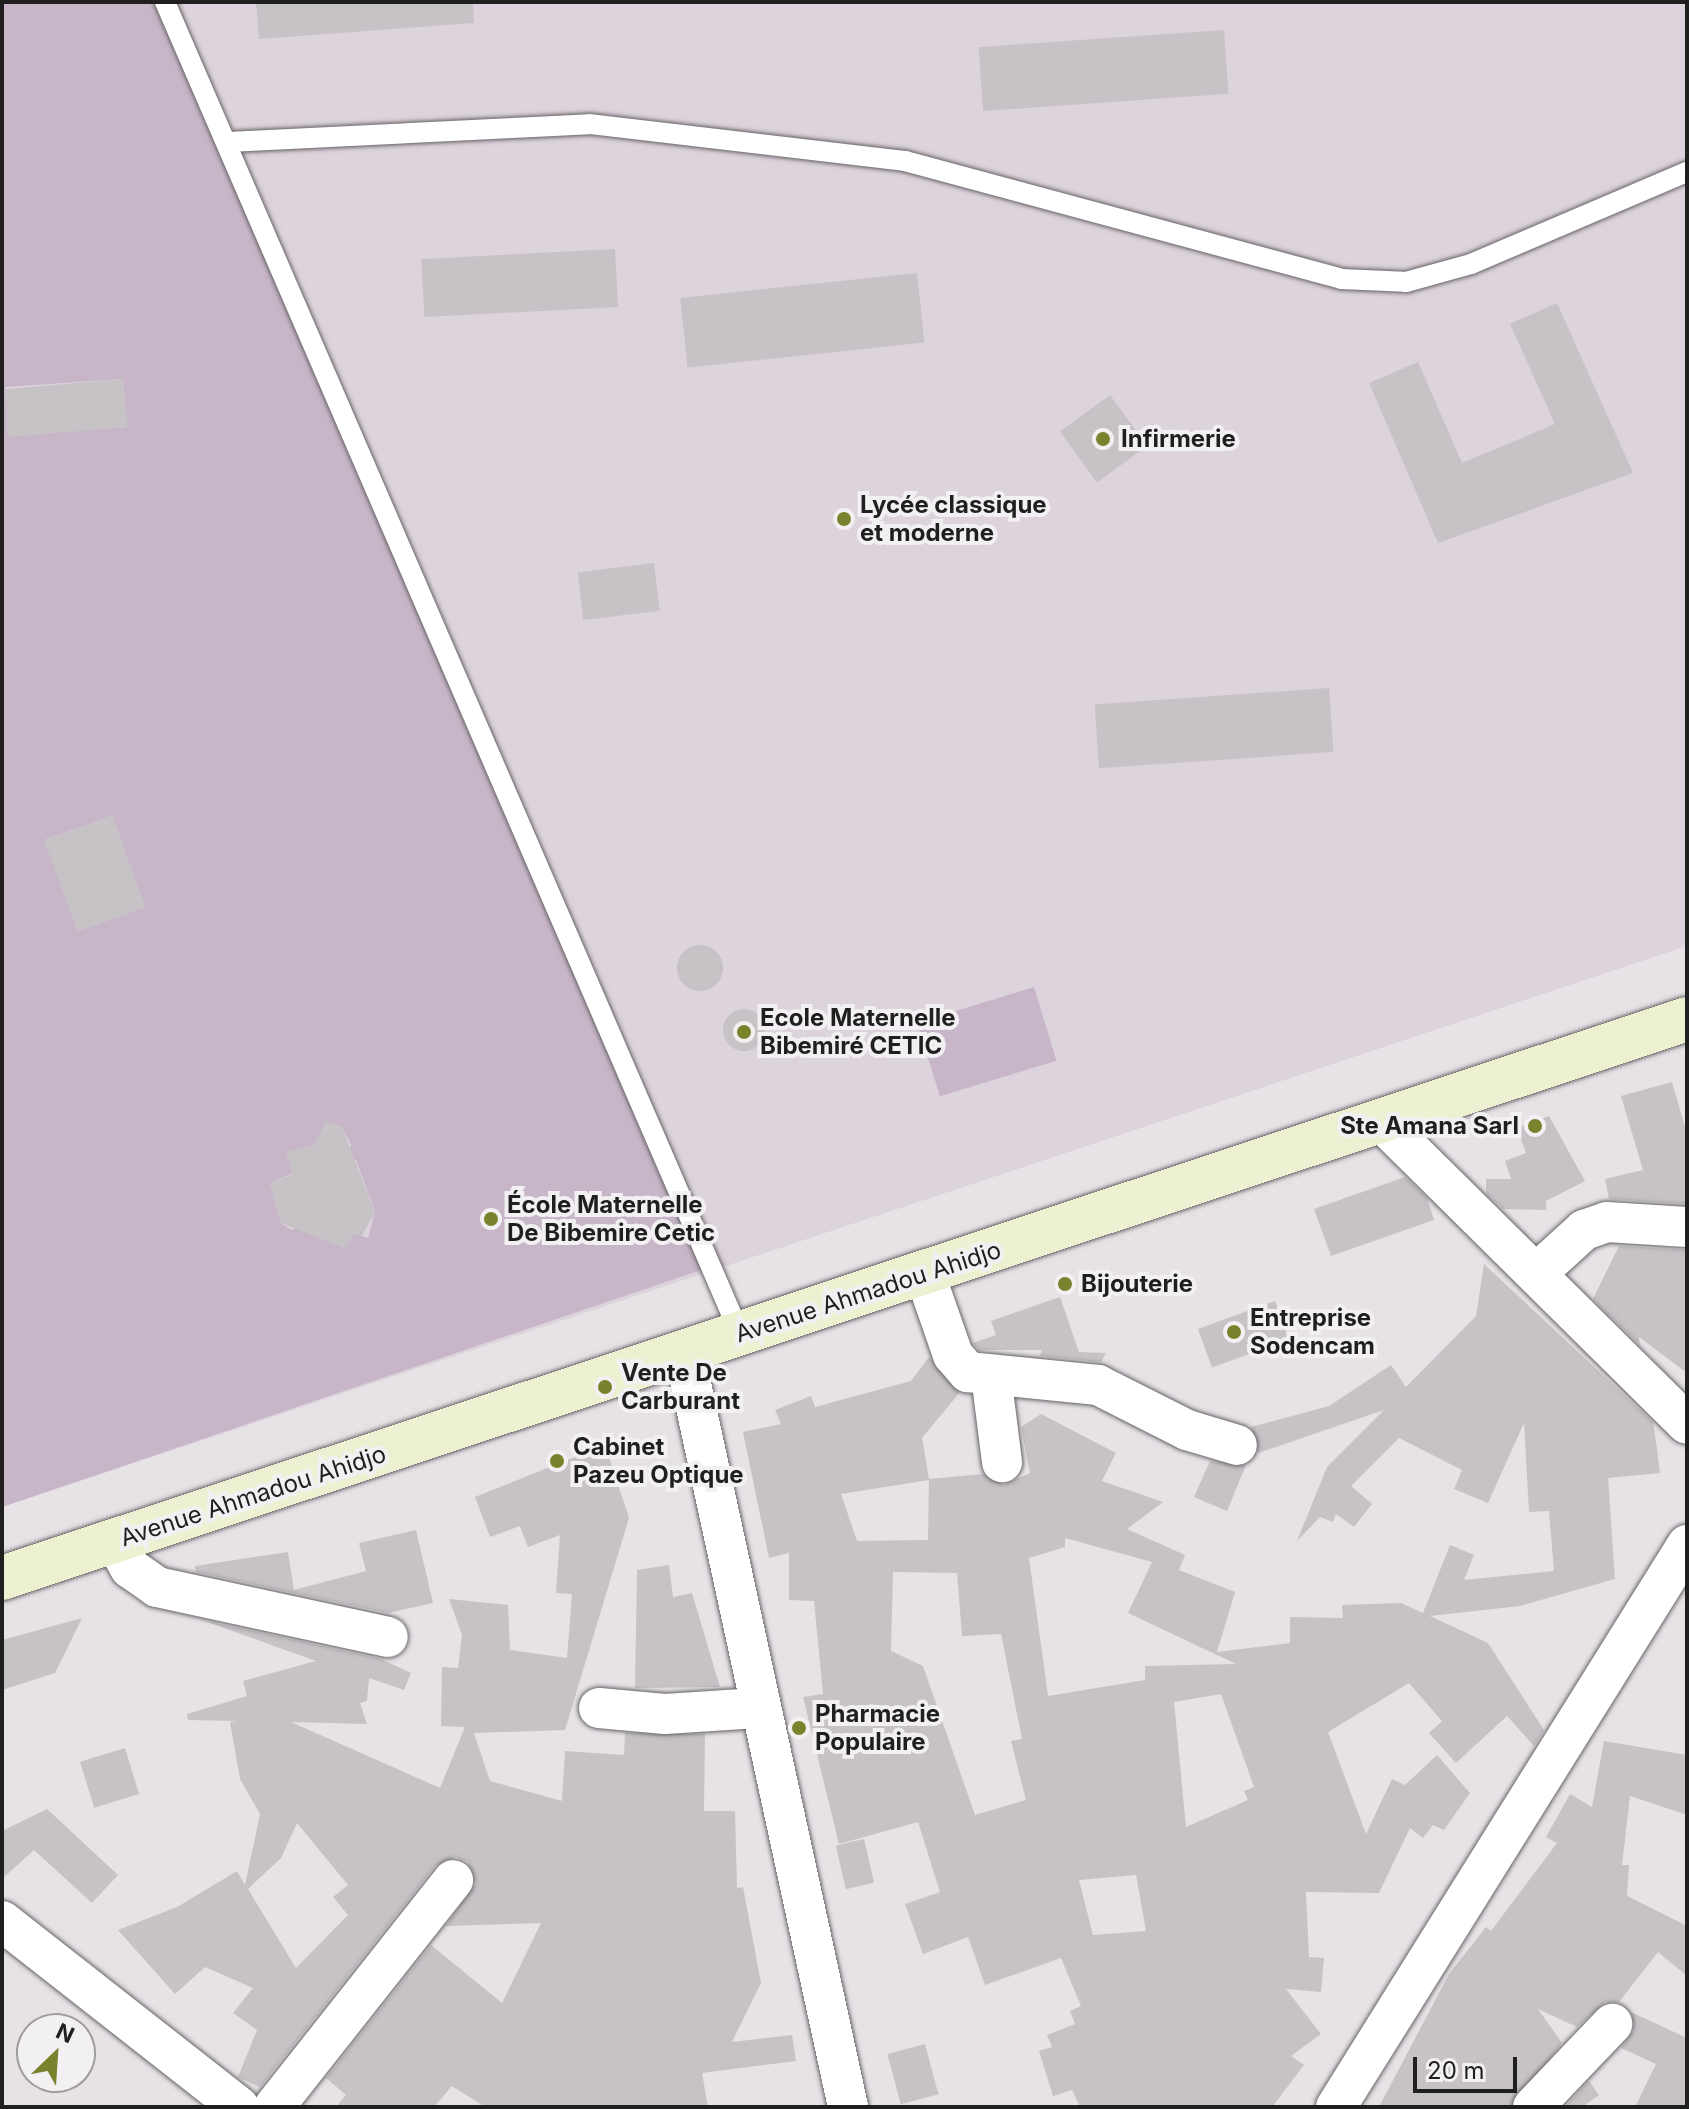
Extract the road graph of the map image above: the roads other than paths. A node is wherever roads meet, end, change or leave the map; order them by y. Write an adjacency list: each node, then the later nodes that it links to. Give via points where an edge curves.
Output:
1 (165, 2): 2 (lane)
2 (228, 142): 3 (lane, via 590,124 889,159 1341,279 1406,282 1471,264); 9 (lane)
3 (1687, 172)
4 (1687, 1019): 5 (main road, Avenue Ahmadou Ahidjo)
5 (1382, 1122): 7 (street); 8 (main road, Avenue Ahmadou Ahidjo)
6 (1687, 1227): 7 (street, via 1607,1222 1584,1230)
7 (1539, 1271): 12 (street)
8 (924, 1272): 9 (main road, Avenue Ahmadou Ahidjo); 11 (street, via 953,1355 968,1372)
9 (740, 1334): 10 (main road, Avenue Ahmadou Ahidjo)
10 (684, 1352): 15 (main road, Avenue Ahmadou Ahidjo); 20 (street)
11 (991, 1375): 13 (street, via 1025,1372 1098,1385 1187,1430); 14 (street)
12 (1687, 1424)
13 (1237, 1445)
14 (1002, 1462)
15 (115, 1541): 17 (main road, Avenue Ahmadou Ahidjo); 18 (street, via 130,1568 157,1587)
16 (1687, 1545): 27 (street)
17 (2, 1578)
18 (388, 1637)
19 (599, 1708): 20 (street, via 665,1714)
20 (758, 1708): 26 (street)
21 (453, 1880): 25 (street)
22 (2, 1921): 24 (street)
23 (1612, 2024): 28 (street)
24 (239, 2107)
25 (274, 2107)
26 (848, 2107)
27 (1336, 2107)
28 (1533, 2107)

